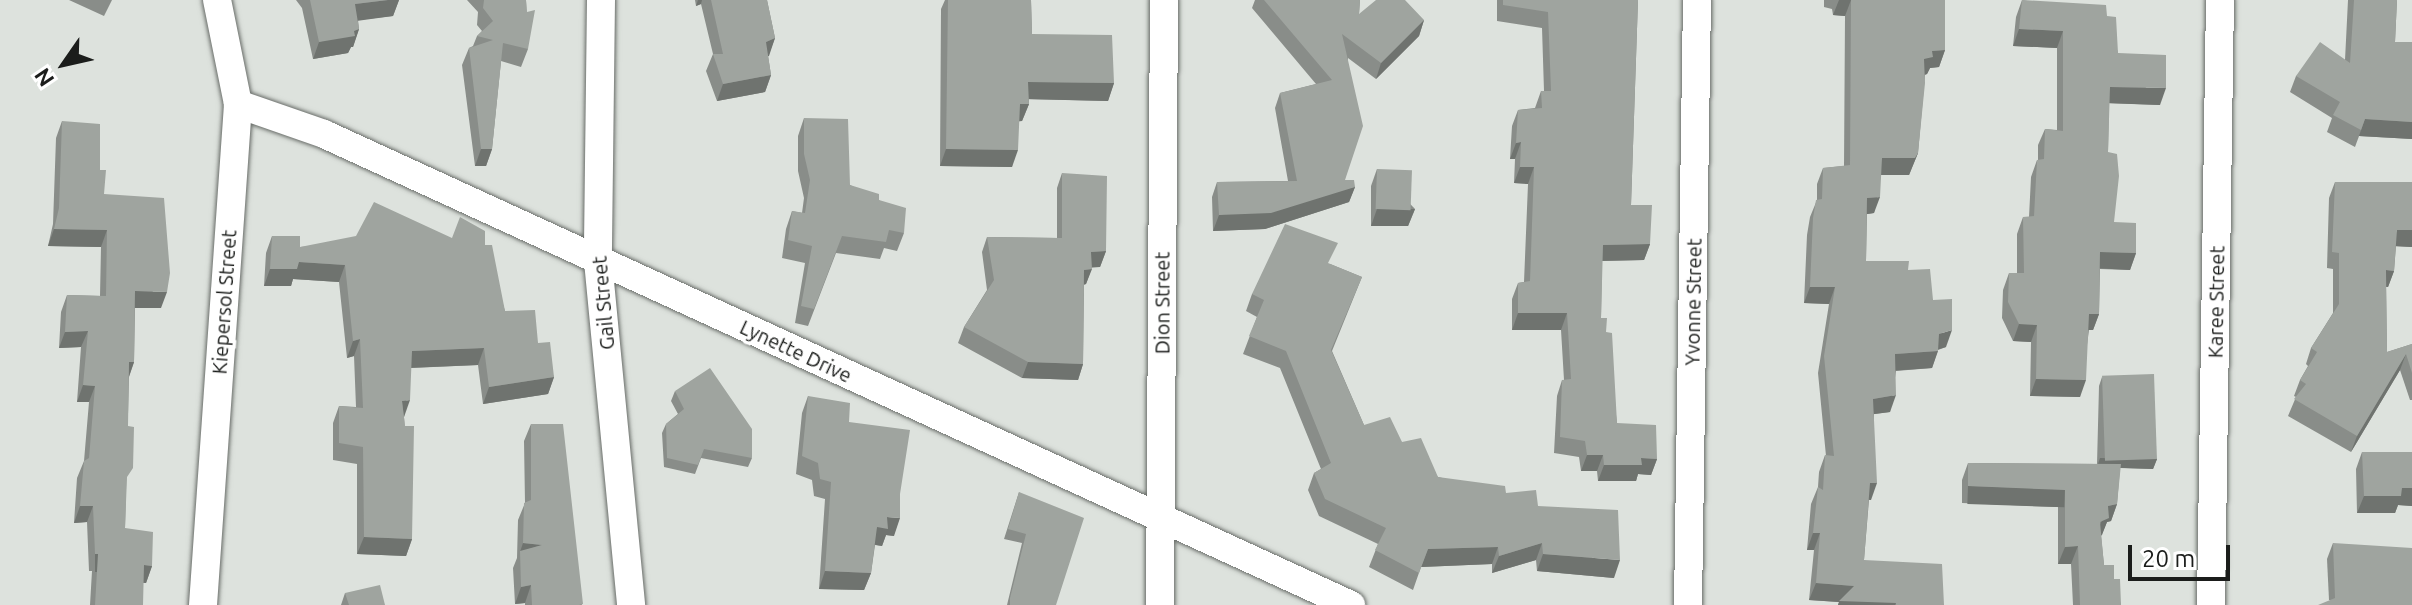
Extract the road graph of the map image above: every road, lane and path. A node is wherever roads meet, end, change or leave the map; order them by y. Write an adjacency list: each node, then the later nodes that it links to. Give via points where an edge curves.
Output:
1 (217, 0): 6 (street, Kiepersol Street)
2 (601, 0): 7 (street, Gail Street)
3 (1164, 0): 8 (street, Dion Street)
4 (1697, 0): 13 (street, Yvonne Street)
5 (2220, 0): 14 (street, Karee Street)
6 (238, 104): 7 (street, Lynette Drive, via 324,134); 9 (street, Kiepersol Street)
7 (598, 261): 8 (street, Lynette Drive); 10 (street, Gail Street)
8 (1161, 518): 11 (street, Dion Street); 12 (street, Lynette Drive)
9 (203, 605)
10 (631, 605)
11 (1160, 605)
12 (1351, 605)
13 (1688, 605)
14 (2211, 605)

